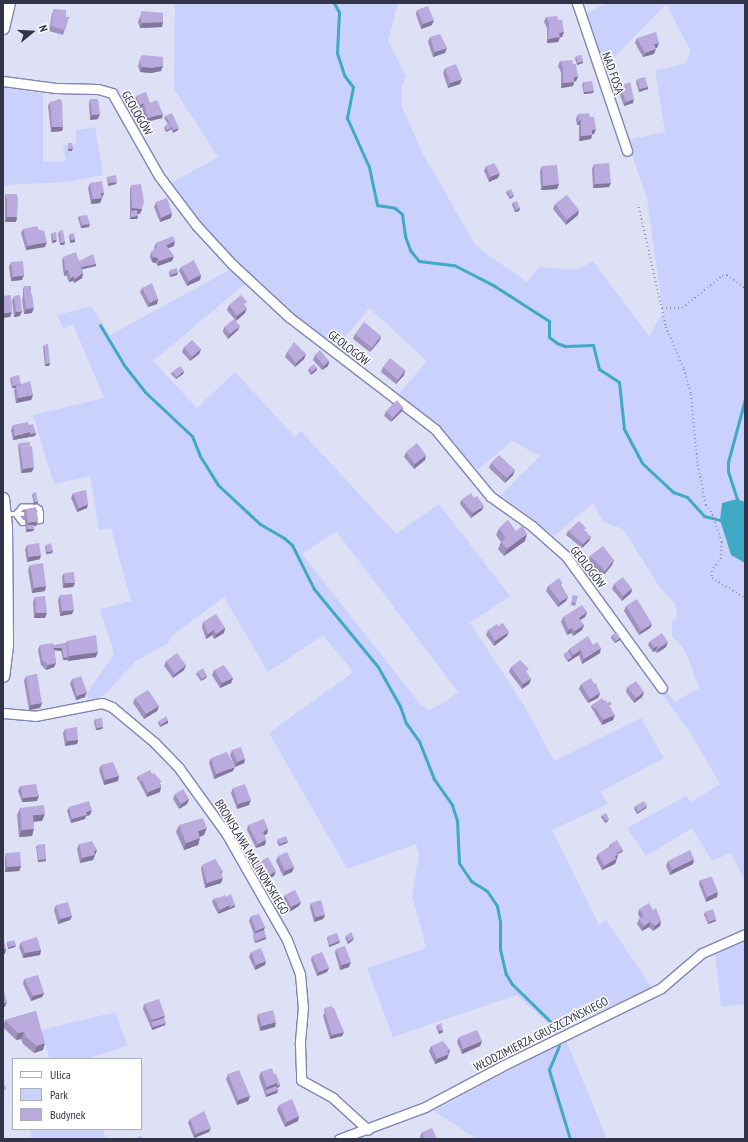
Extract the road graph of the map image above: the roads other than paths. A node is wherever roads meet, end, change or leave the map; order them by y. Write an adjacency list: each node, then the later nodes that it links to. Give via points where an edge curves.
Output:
1 (8, 3): 3 (street)
2 (577, 3): 5 (street, NAD FOSĄ)
3 (3, 28)
4 (3, 81): 10 (street, GEOLOGÓW, via 56,88 98,88 112,93 159,176 196,225 232,264 289,317 435,429 490,496 532,526 566,556)
5 (627, 151)
6 (3, 498): 8 (street)
7 (40, 513): 8 (lane); 8 (lane, via 36,506 22,507); 8 (lane, via 40,520 22,522)
8 (10, 514): 9 (street, via 7,645)
9 (3, 676)
10 (662, 688)
11 (3, 713): 13 (street, BRONISŁAWA MALINOWSKIEGO, via 35,716 102,702 112,707 150,739 179,768 226,833 287,940 300,974 303,1007 301,1080 333,1098)
12 (745, 934): 13 (street, WŁODZIMIERZA GRUSZCZYŃSKIEGO, via 702,953 661,988 509,1062 425,1107)
13 (368, 1130): 14 (street, WŁODZIMIERZA GRUSZCZYŃSKIEGO)
14 (339, 1139)

